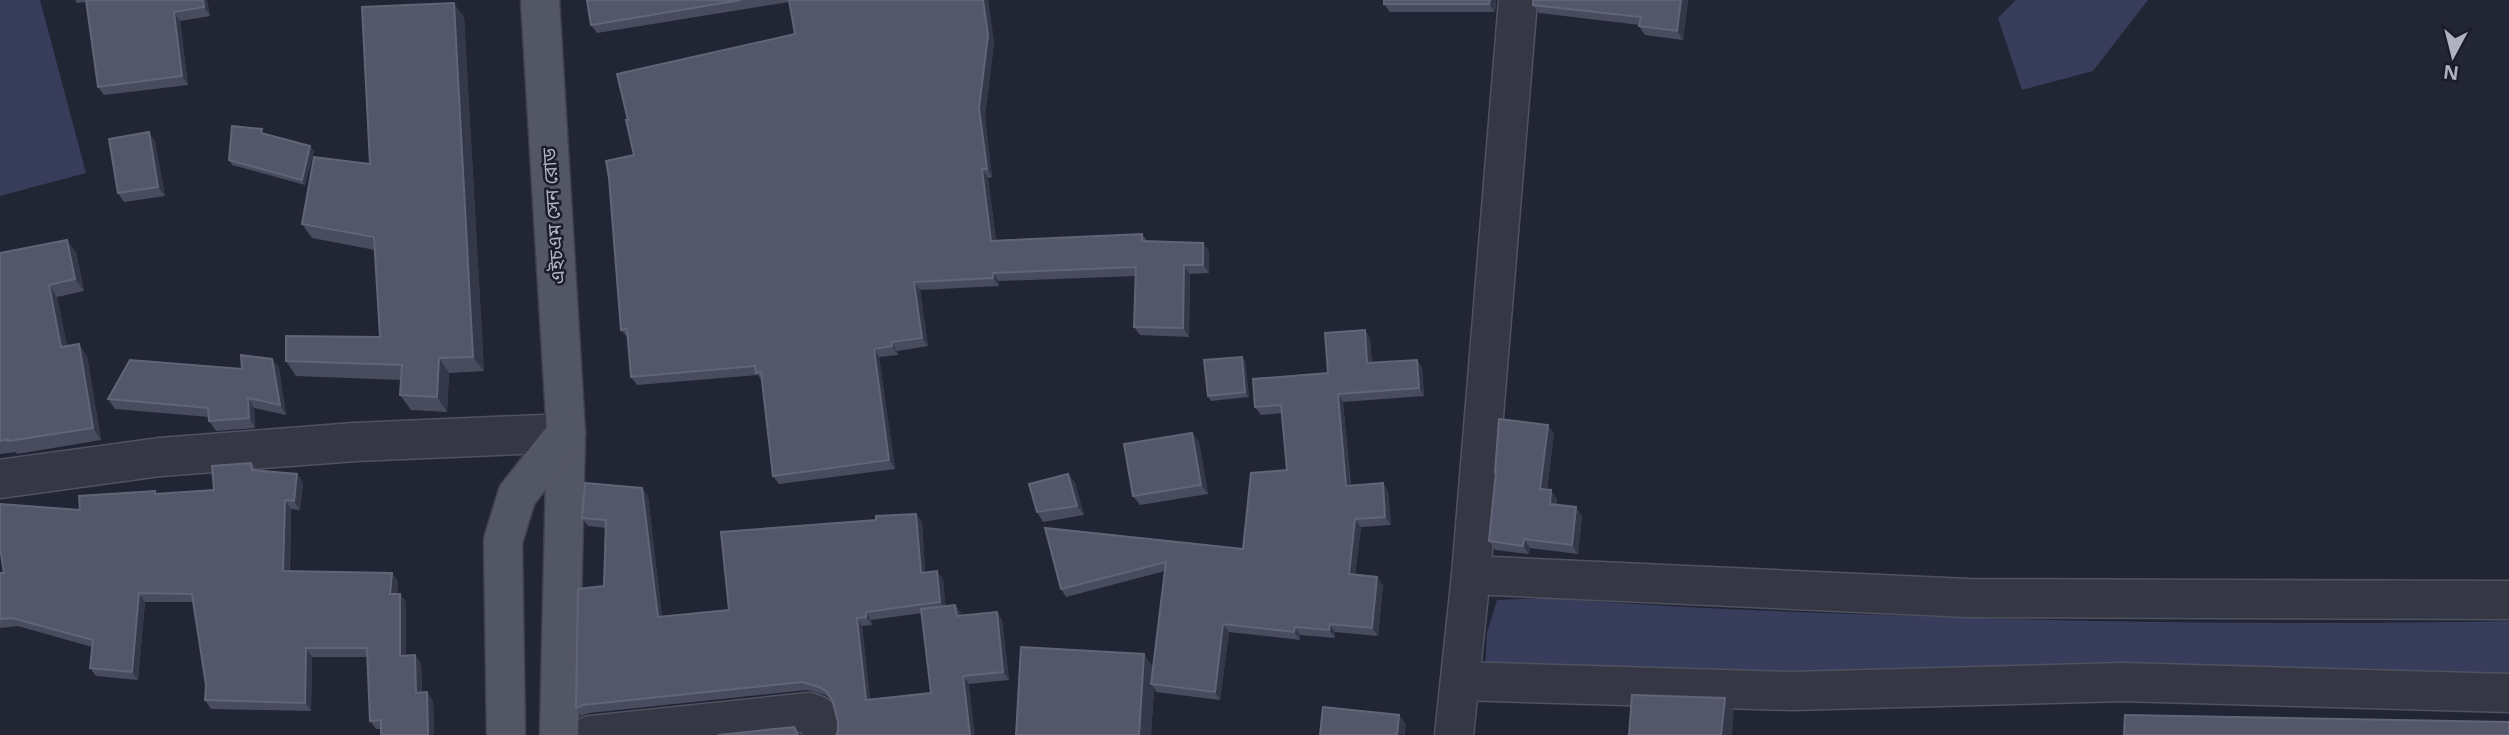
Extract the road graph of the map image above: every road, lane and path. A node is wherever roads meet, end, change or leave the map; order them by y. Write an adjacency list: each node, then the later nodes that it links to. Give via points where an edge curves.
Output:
1 (540, 0): 3 (main road, এইচএম সেন রোড)
2 (1518, 0): 5 (street)
3 (566, 433): 4 (street, via 160,457); 9 (main road, via 517,495 503,541); 10 (main road, এইচএম সেন রোড)
4 (0, 479)
5 (1471, 575): 6 (street, via 1968,598); 7 (street)
6 (2509, 600)
7 (1460, 681): 8 (street, via 1792,691 2123,682); 13 (street)
8 (2509, 693)
9 (506, 735)
10 (559, 735)
11 (591, 735): 12 (street, via 808,712 817,715)
12 (822, 735)
13 (1454, 735)

